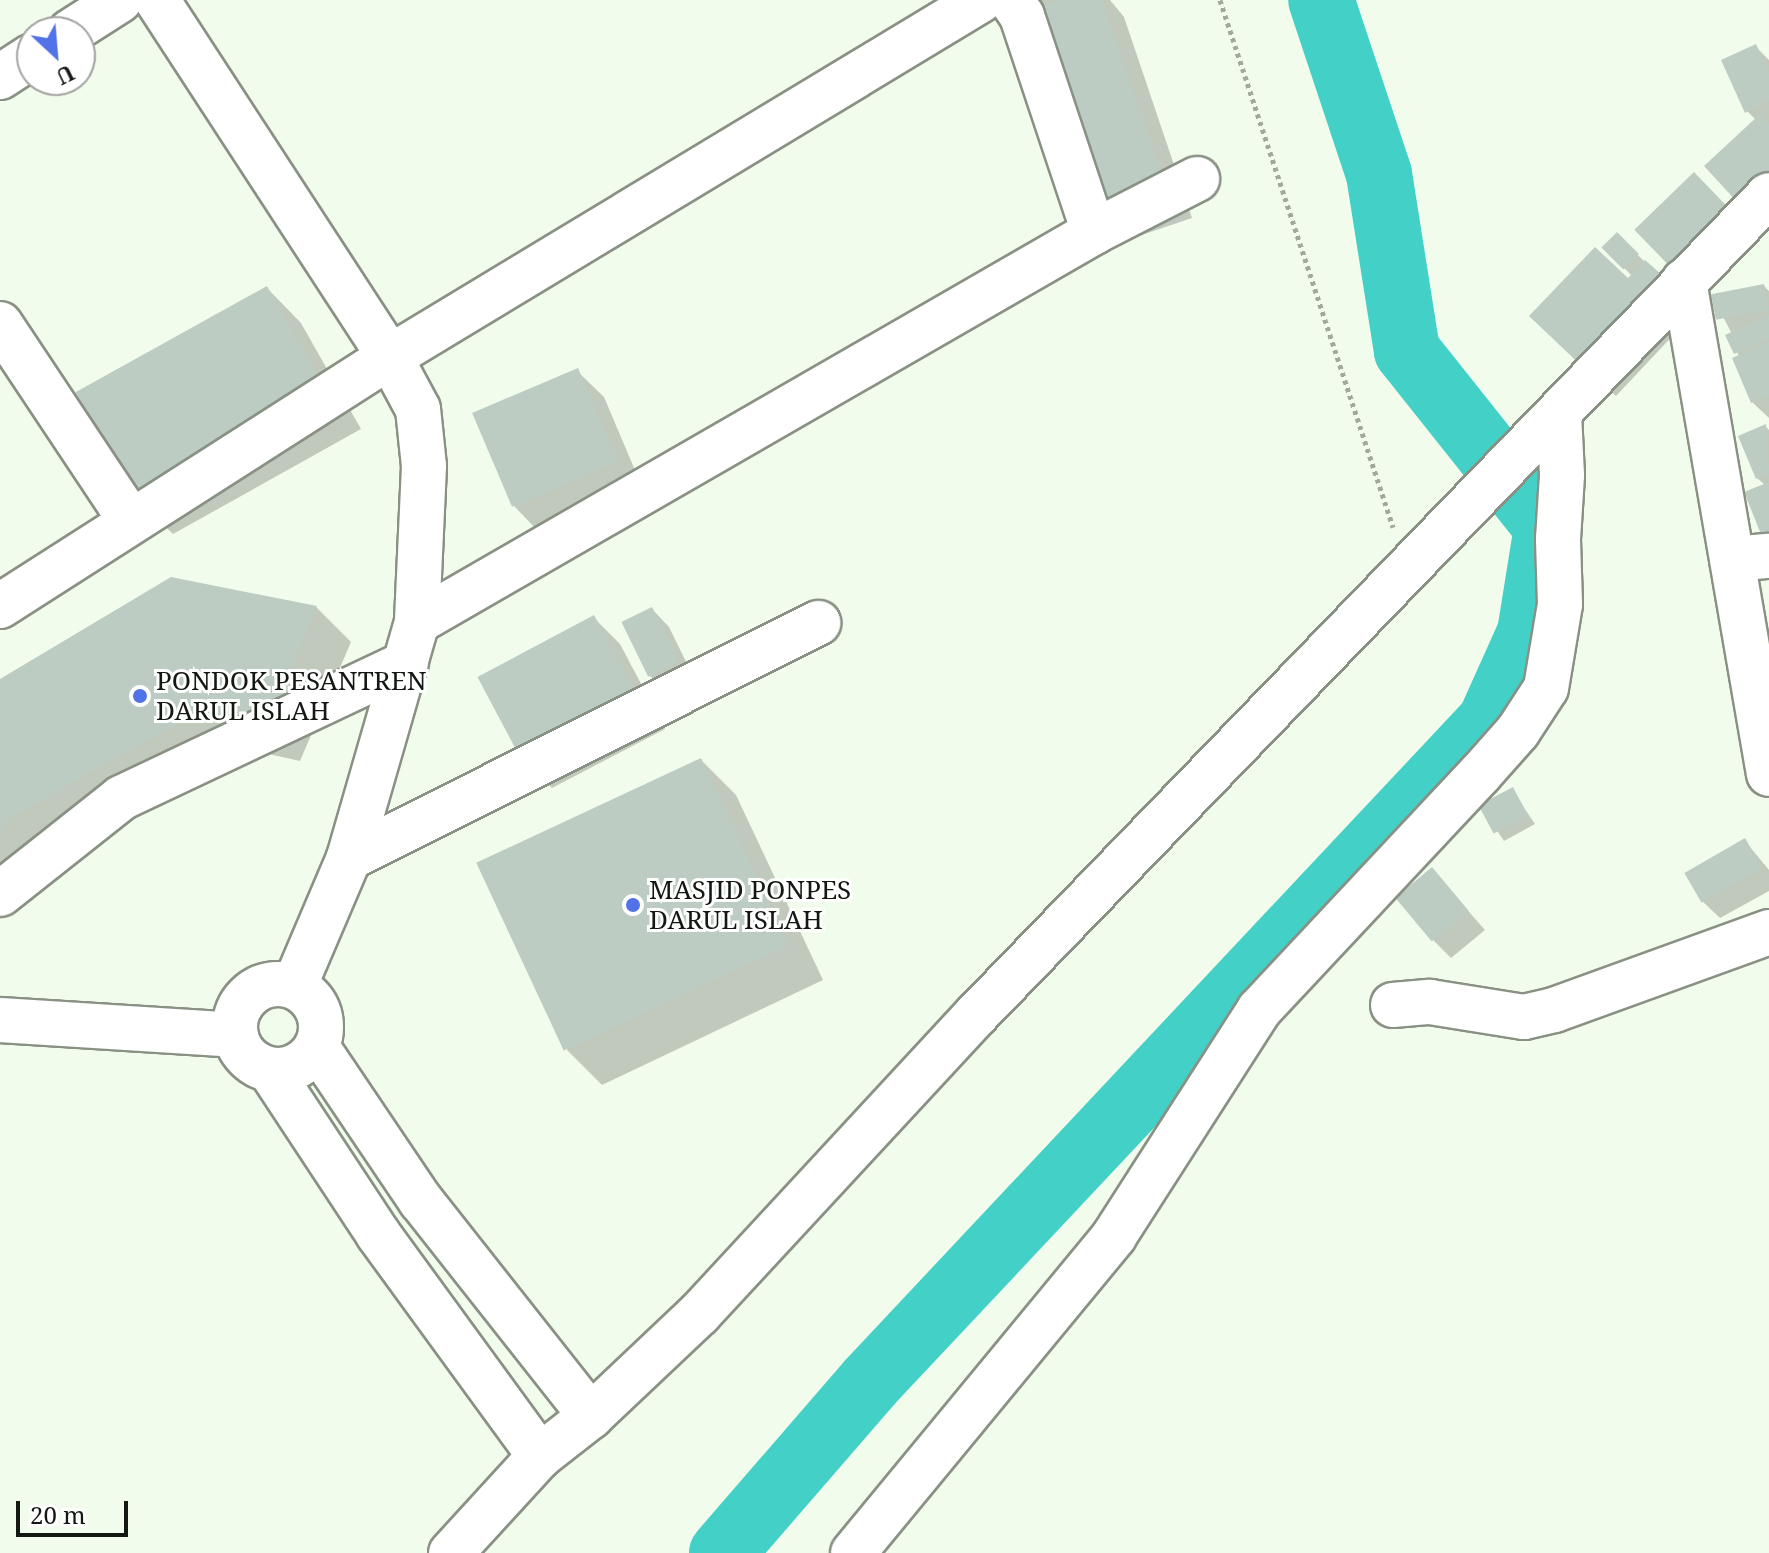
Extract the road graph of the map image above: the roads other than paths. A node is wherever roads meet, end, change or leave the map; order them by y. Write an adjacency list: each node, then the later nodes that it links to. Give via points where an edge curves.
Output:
1 (120, 0): 5 (street)
2 (157, 0): 11 (street)
3 (981, 0): 11 (street)
4 (1011, 0): 8 (street, via 1022,16)
5 (95, 16)
6 (1197, 179): 8 (street)
7 (1769, 195): 9 (street)
8 (1094, 232): 17 (street)
9 (1684, 281): 12 (street); 14 (street)
10 (0, 324): 13 (street)
11 (390, 357): 13 (street); 17 (street, via 418,409 422,452)
12 (1551, 423): 30 (street, via 977,1014 699,1314); 33 (street, via 1562,475 1560,604 1546,688 1480,774 1259,1010 1114,1236)
13 (131, 521): 15 (street)
14 (1750, 558): 18 (street)
15 (0, 606)
16 (818, 623): 19 (street)
17 (411, 642): 19 (street); 20 (street, via 121,798)
18 (1769, 774)
19 (349, 858): 22 (street)
20 (0, 894)
21 (1769, 932): 23 (street, via 1524,1017 1430,1002)
22 (294, 987): 25 (street, via 262,987 248,996 238,1010); 26 (street, via 308,996 321,1018)
23 (1393, 1005)
24 (0, 1020): 25 (street)
25 (236, 1035): 27 (street, via 246,1057)
26 (317, 1047): 27 (street, via 292,1068); 28 (street)
27 (270, 1070): 29 (street)
28 (421, 1201): 29 (street); 30 (street)
29 (378, 1234): 31 (street)
30 (591, 1416): 31 (street)
31 (540, 1456): 32 (street)
32 (451, 1553)
33 (853, 1553)

